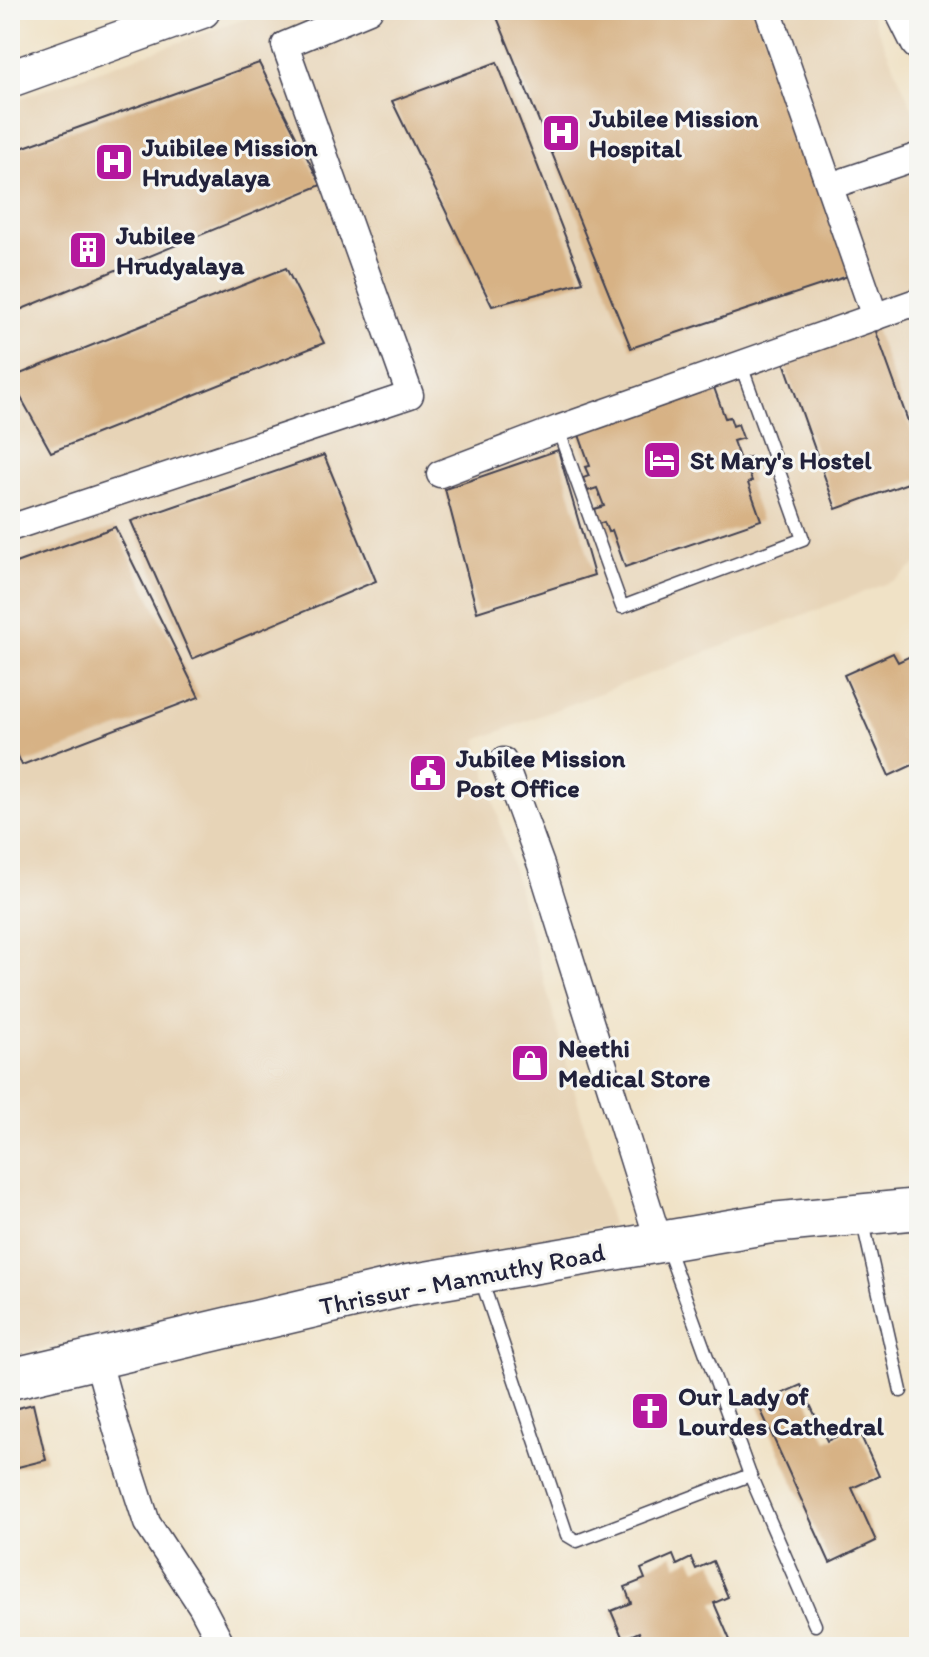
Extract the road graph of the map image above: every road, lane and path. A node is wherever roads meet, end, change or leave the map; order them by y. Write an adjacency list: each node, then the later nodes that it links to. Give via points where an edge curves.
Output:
1 (202, 10): 6 (main road)
2 (369, 10): 14 (street, via 285,45 410,395)
3 (768, 10): 8 (street)
4 (903, 10): 5 (main road)
5 (919, 42)
6 (10, 79)
7 (919, 156): 8 (street)
8 (830, 186): 10 (street)
9 (919, 301): 10 (street)
10 (875, 317): 11 (street)
11 (741, 365): 12 (street); 12 (lane, via 803,539 622,607)
12 (558, 429): 13 (street)
13 (440, 474)
14 (10, 528)
15 (503, 761): 18 (street)
16 (919, 1209): 17 (main road, Thrissur - Mannuthy Road)
17 (862, 1215): 18 (main road, Thrissur - Mannuthy Road); 22 (lane)
18 (662, 1241): 19 (main road, Thrissur - Mannuthy Road); 23 (lane)
19 (479, 1273): 20 (main road, Thrissur - Mannuthy Road); 23 (lane, via 567,1535 577,1541)
20 (97, 1358): 21 (main road, Thrissur - Mannuthy Road); 25 (street, via 147,1523)
21 (10, 1379)
22 (901, 1391)
23 (750, 1475): 24 (lane)
24 (815, 1625)
25 (223, 1647)

